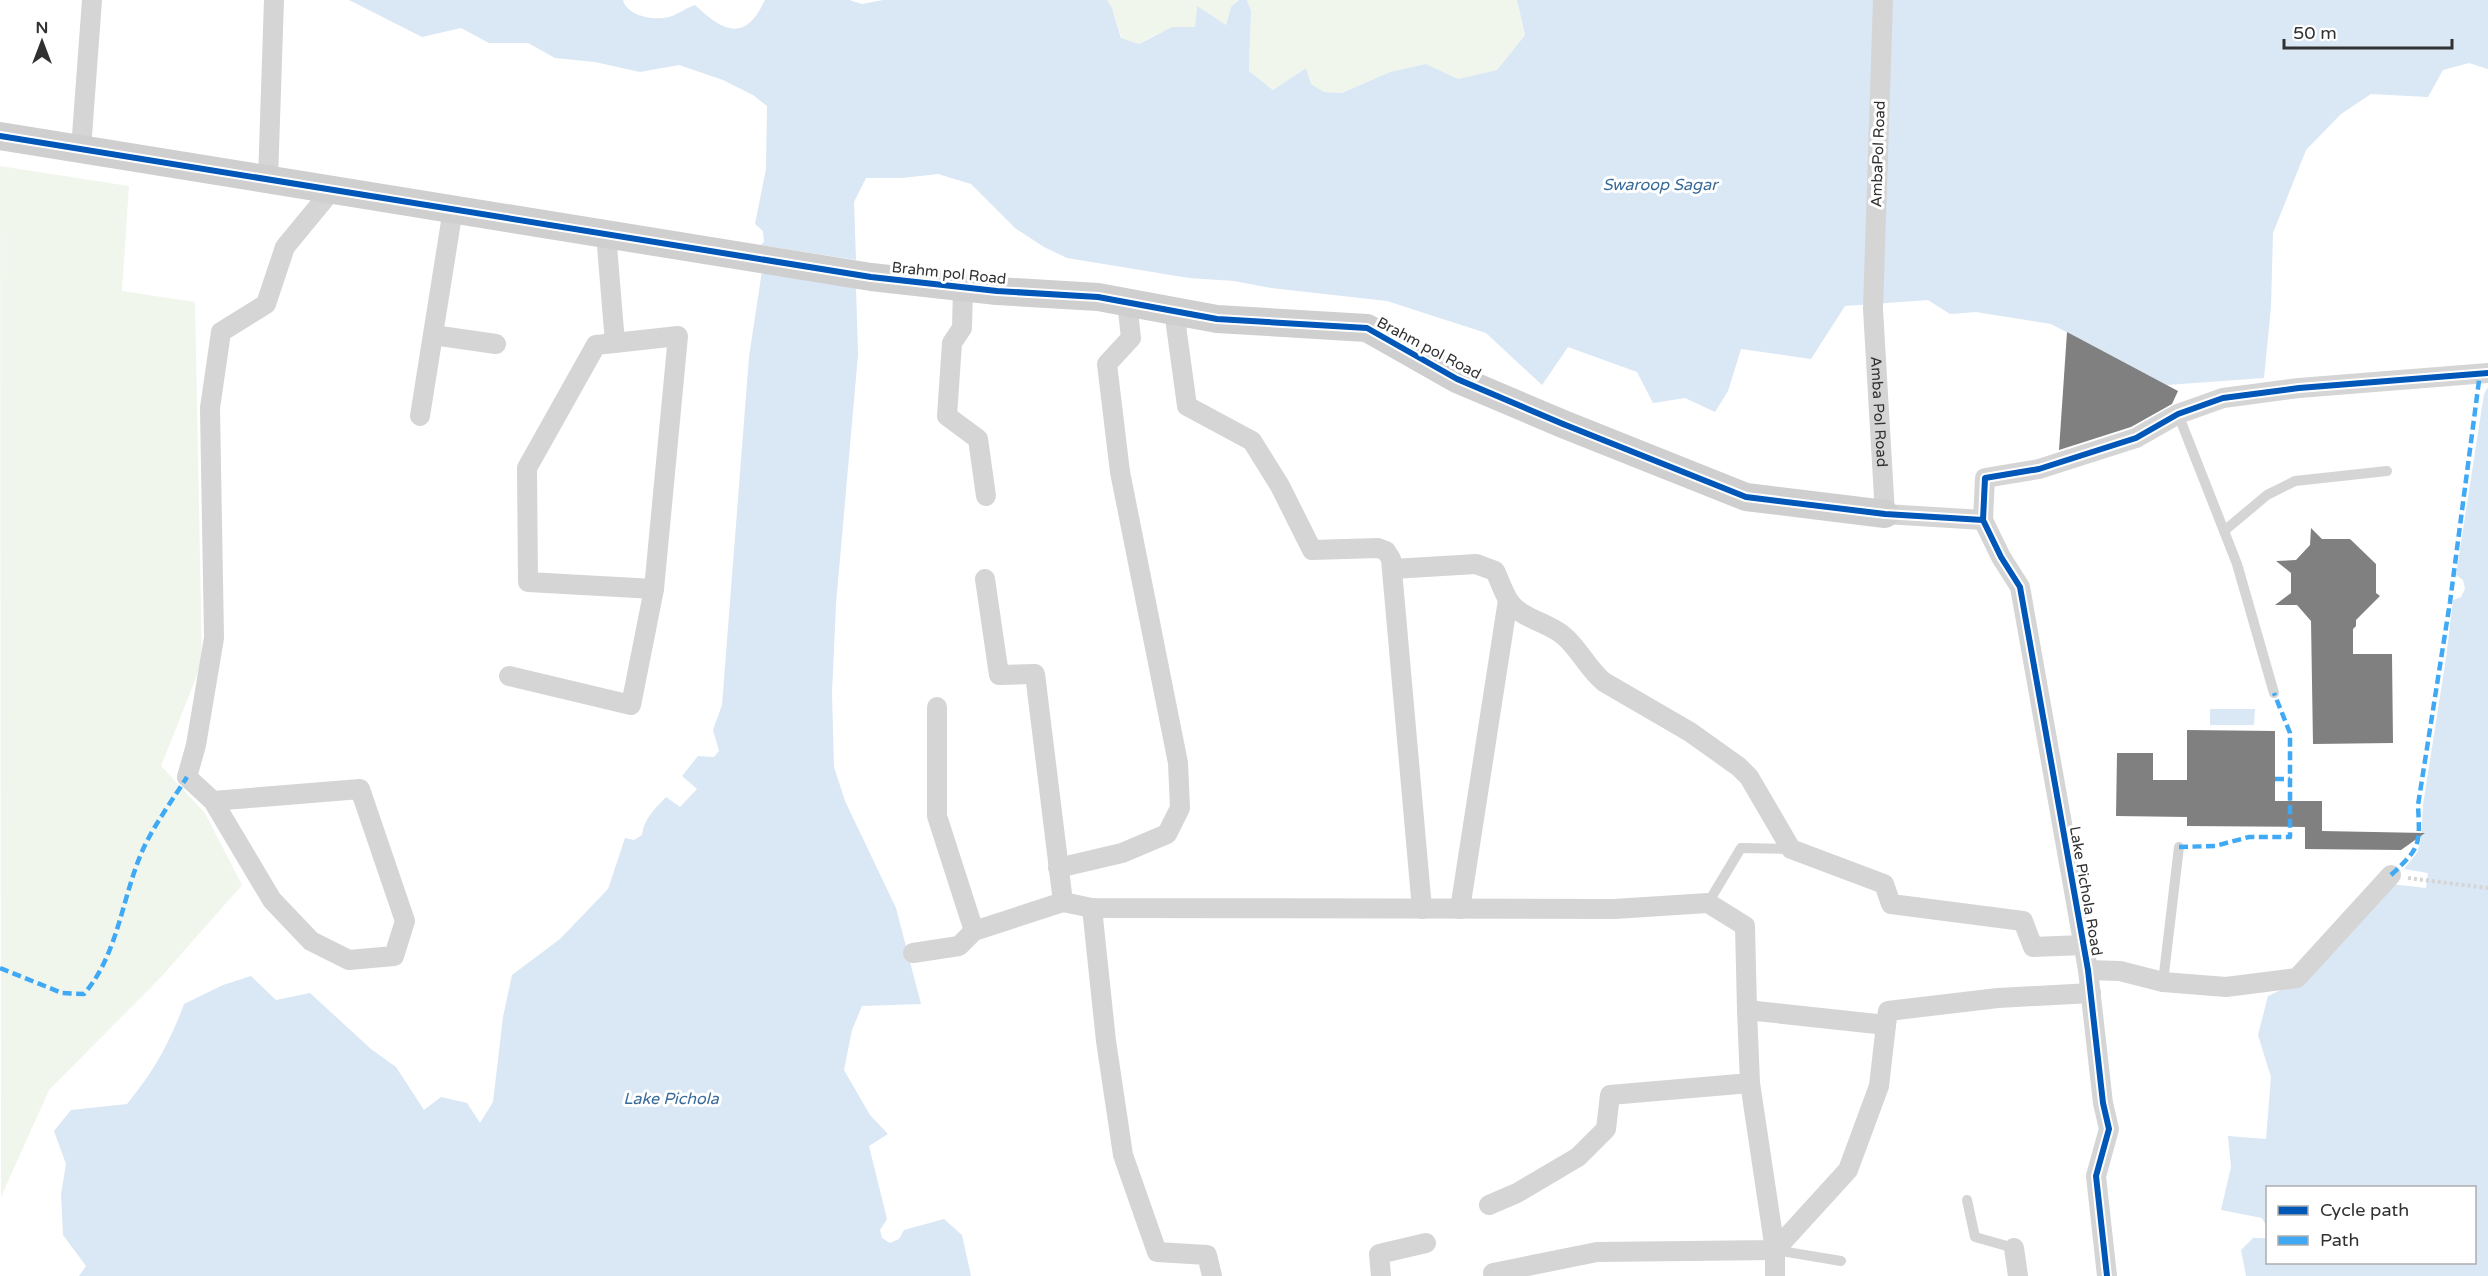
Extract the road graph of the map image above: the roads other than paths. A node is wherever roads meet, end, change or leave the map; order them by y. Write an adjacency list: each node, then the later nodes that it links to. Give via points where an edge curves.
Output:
1 (92, 0): 5 (street)
2 (274, 0): 6 (street)
3 (1883, 0): 12 (street, AmbaPol Road)
4 (0, 136): 5 (street, Brahm pol Road)
5 (81, 149): 6 (street, Brahm pol Road)
6 (268, 180): 7 (street, Brahm pol Road)
7 (332, 190): 8 (street, Brahm pol Road); 32 (street, via 285,247 266,304 221,332 210,408 214,638 187,777)
8 (453, 209): 9 (street, Brahm pol Road); 14 (street)
9 (606, 234): 10 (street, Brahm pol Road, via 871,277); 15 (street)
10 (963, 287): 11 (street, Brahm pol Road); 21 (street, via 962,328 952,344 947,416 978,439)
11 (1127, 302): 13 (street, Brahm pol Road); 35 (street, via 1131,338 1107,364 1120,472 1178,763 1180,808 1167,834 1122,854)
12 (1873, 309): 22 (street, Amba Pol Road)
13 (1174, 311): 22 (street, Brahm pol Road, via 1217,319 1367,328 1457,380 1746,497); 25 (street, via 1187,406 1252,441 1312,550 1378,548 1386,551)
14 (433, 335): 16 (street); 19 (street)
15 (615, 343): 27 (street, via 678,336); 27 (street, via 596,345 527,468 528,582)
16 (496, 344)
17 (2484, 373): 18 (street, via 2271,391 2223,398)
18 (2178, 414): 23 (street, via 2136,438 2038,469 1985,478); 24 (lane)
19 (420, 416)
20 (2387, 471): 24 (lane, via 2295,481 2267,495)
21 (986, 496)
22 (1885, 514): 23 (street)
23 (1983, 519): 43 (street, Lake Pichola Road, via 2020,588)
24 (2224, 531): 30 (lane)
25 (1393, 569): 28 (street, via 1486,566 1495,571); 40 (street)
26 (985, 579): 35 (street, via 999,675 1035,674)
27 (654, 589): 29 (street, via 631,705)
28 (1508, 600): 34 (street, via 1520,611 1559,631 1605,682 1739,766); 41 (street)
29 (509, 676)
30 (2274, 693)
31 (937, 707): 42 (street, via 937,816)
32 (213, 801): 32 (street, via 360,789 405,921 394,956 349,960 311,941 272,900)
33 (2178, 848): 46 (lane)
34 (1791, 849): 38 (lane, via 1741,848); 43 (street, via 1884,884 1891,904 2023,921 2033,947)
35 (1058, 868): 37 (street)
36 (2391, 875): 46 (street, via 2297,978 2226,987)
37 (1063, 902): 39 (street); 42 (street)
38 (1708, 903): 41 (street, via 1614,909); 48 (street, via 1745,926)
39 (1092, 908): 40 (street); 58 (street, via 1123,1155 1157,1252 1207,1255)
40 (1422, 909): 41 (street)
41 (1461, 909)
42 (974, 931): 44 (street, via 959,946)
43 (2083, 945): 45 (street, Lake Pichola Road)
44 (913, 953)
45 (2088, 970): 46 (street, via 2120,971); 47 (street, Lake Pichola Road)
46 (2163, 982)
47 (2091, 993): 49 (street, via 1998,998 1888,1011); 62 (street, Lake Pichola Road, via 2109,1129 2096,1176)
48 (1747, 1010): 49 (street); 50 (street)
49 (1886, 1025): 55 (street, via 1879,1086 1848,1170)
50 (1750, 1083): 52 (street, via 1610,1095 1605,1129 1578,1157); 55 (street)
51 (1967, 1200): 54 (lane, via 1975,1237)
52 (1489, 1205)
53 (1426, 1244): 59 (street, via 1379,1254)
54 (2014, 1248): 61 (street)
55 (1775, 1250): 56 (lane); 57 (street, via 1597,1252); 60 (street)
56 (1841, 1260)
57 (1493, 1273)
58 (1212, 1276)
59 (1381, 1276)
60 (1775, 1276)
61 (2018, 1276)
62 (2107, 1276)

